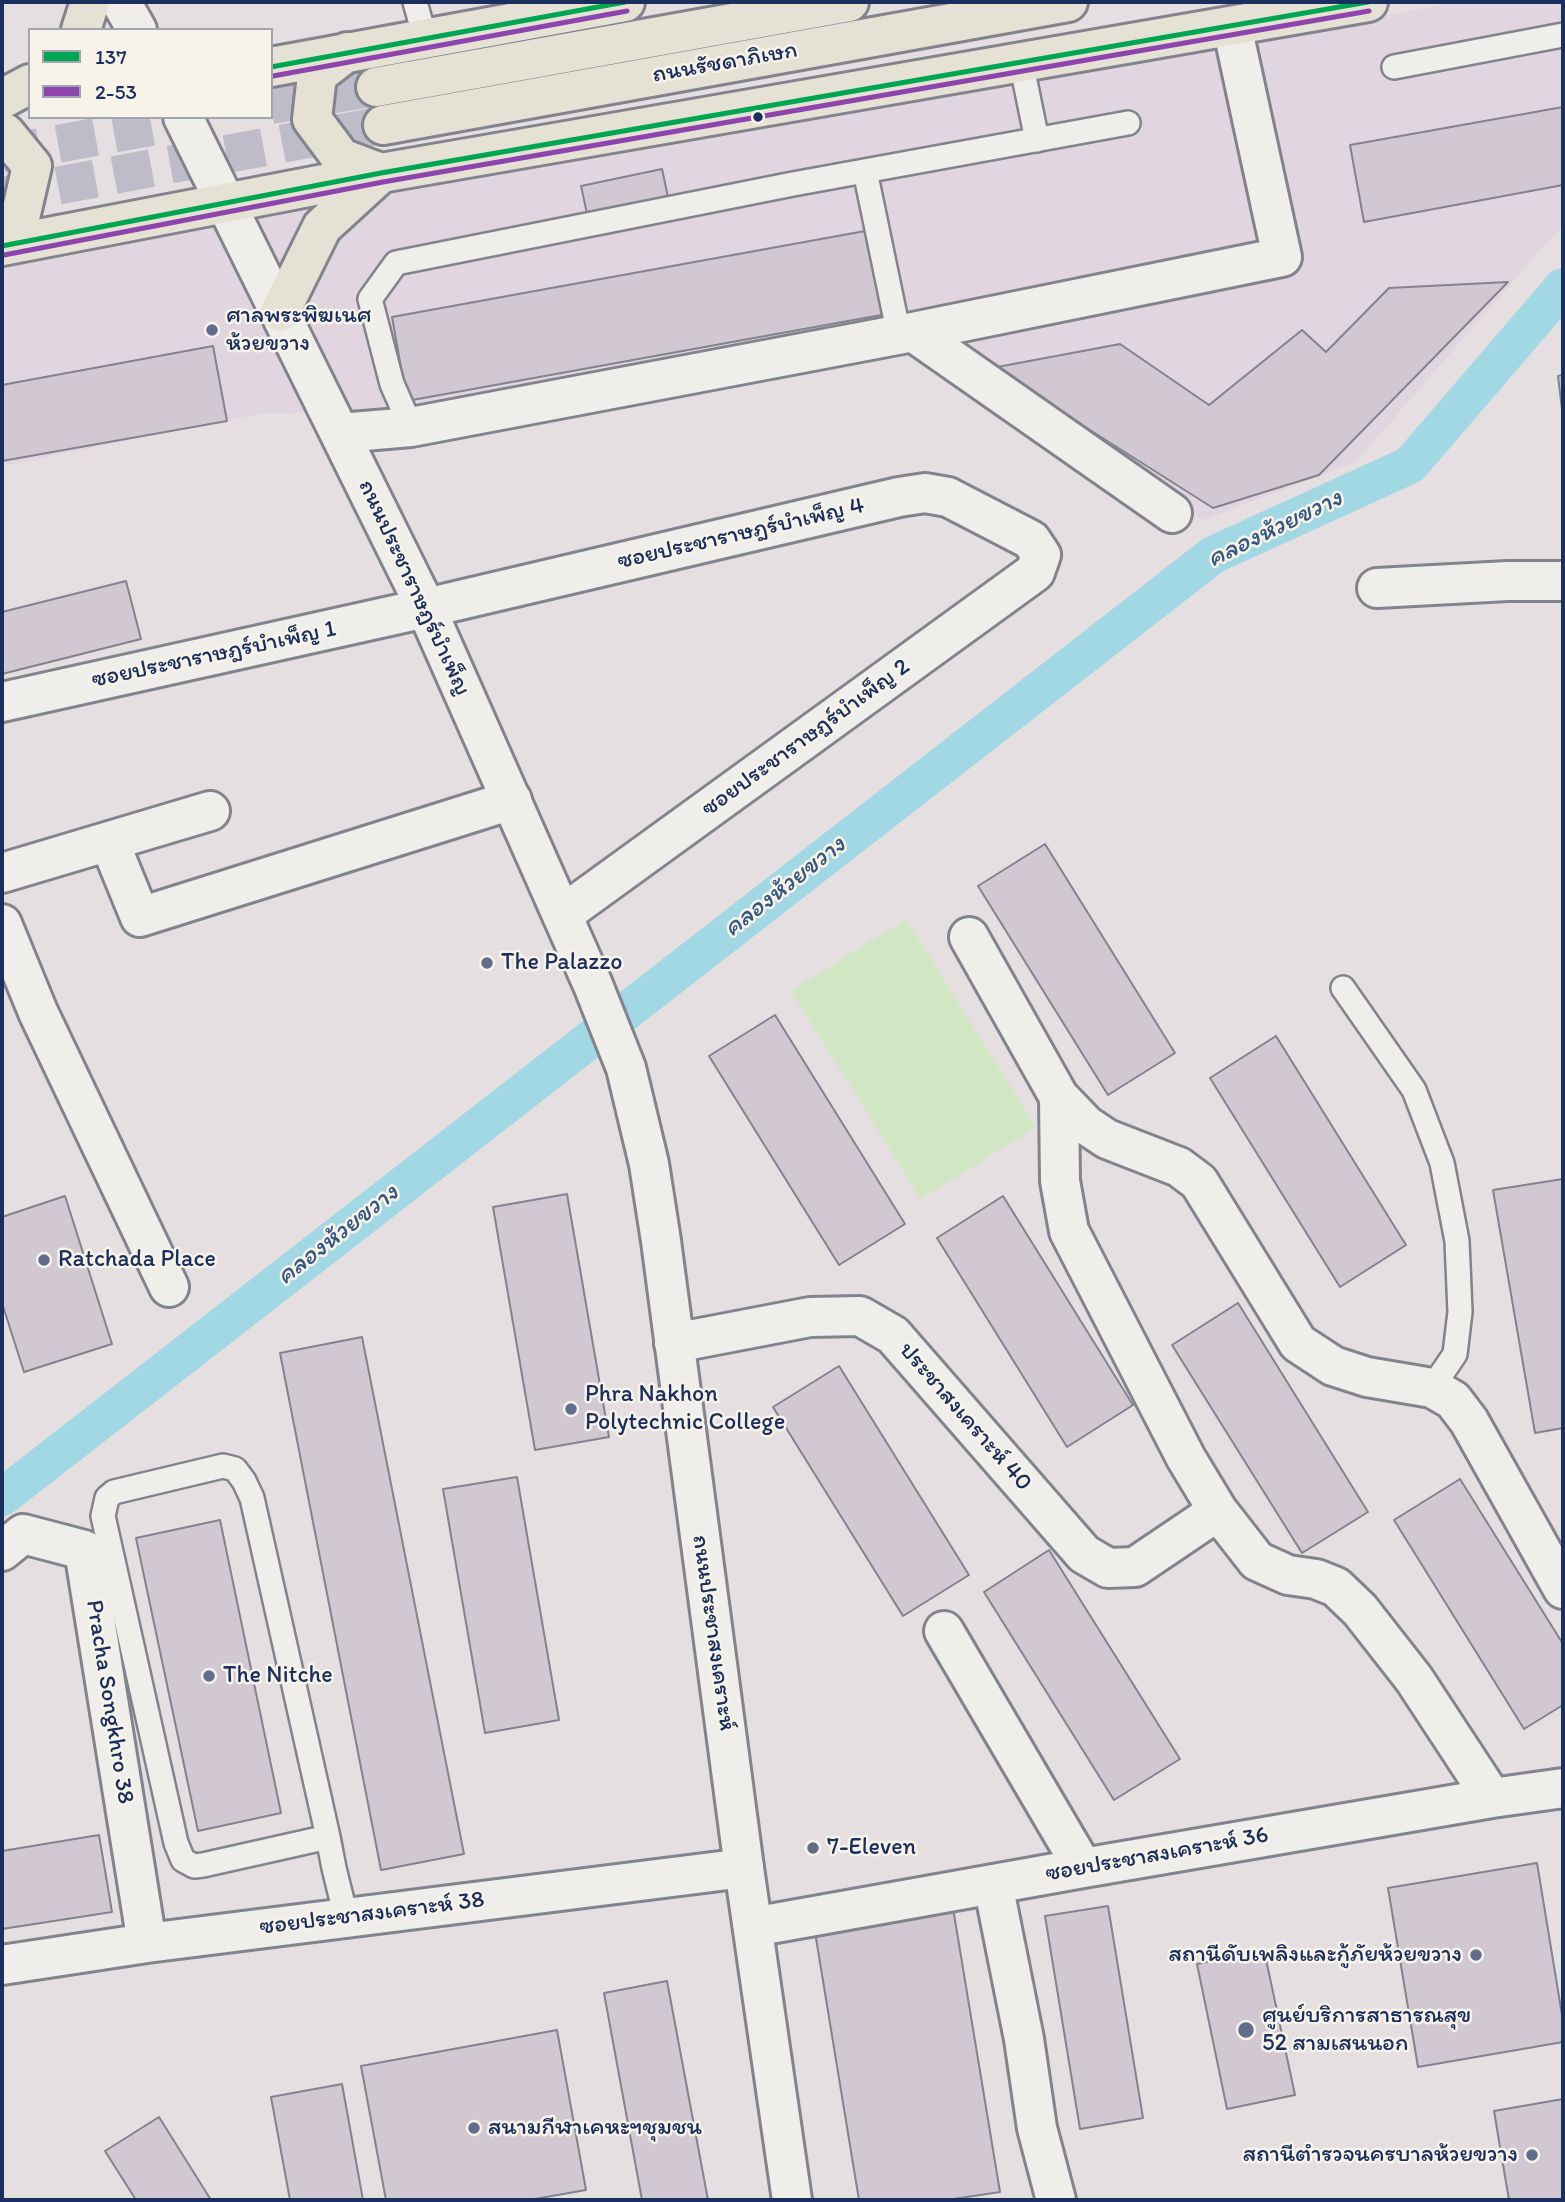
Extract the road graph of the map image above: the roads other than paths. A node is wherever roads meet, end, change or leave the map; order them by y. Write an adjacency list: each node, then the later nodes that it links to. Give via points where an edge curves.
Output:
1 (90, 2): 9 (main road)
2 (121, 2): 10 (street)
3 (415, 2): 12 (lane)
4 (625, 2): 12 (main road)
5 (849, 2): 18 (main road, ถนนรัชดาภิเษก)
6 (1068, 2): 24 (main road, ถนนรัชดาภิเษก)
7 (1368, 2): 8 (main road, ถนนรัชดาภิเษก)
8 (1232, 26): 14 (main road, ถนนรัชดาภิเษก); 33 (street, via 1282,257)
9 (82, 28)
10 (136, 28)
11 (1563, 35): 16 (lane)
12 (425, 38): 13 (main road)
13 (347, 52): 15 (main road); 28 (main road, via 317,75 312,119 341,158)
14 (1021, 62): 26 (lane); 28 (main road, ถนนรัชดาภิเษก)
15 (273, 67)
16 (1394, 67)
17 (28, 85): 19 (main road)
18 (376, 87)
19 (2, 99)
20 (28, 109): 21 (main road)
21 (2, 114)
22 (184, 119): 29 (street, ถนนประชาราษฎร์บำเพ็ญ)
23 (1128, 123): 26 (lane)
24 (383, 125)
25 (2, 132): 30 (main road, via 32,166 20,218)
26 (1037, 140): 27 (lane)
27 (865, 171): 33 (lane); 34 (lane, via 396,263 370,299 393,384)
28 (381, 173): 29 (main road, ถนนรัชดาภิเษก); 32 (main road, via 323,227)
29 (224, 202): 31 (main road, ถนนรัชดาภิเษก); 32 (street, ถนนประชาราษฎร์บำเพ็ญ)
30 (2, 235)
31 (2, 246)
32 (280, 312): 35 (street, ถนนประชาราษฎร์บำเพ็ญ)
33 (906, 334): 34 (street); 36 (street)
34 (411, 427): 35 (street)
35 (340, 433): 40 (street, ถนนประชาราษฎร์บำเพ็ญ)
36 (1172, 513)
37 (1041, 555): 40 (street, ซอยประชาราษฎร์บำเพ็ญ 4, via 1031,540 948,497 925,494); 46 (street, ซอยประชาราษฎร์บำเพ็ญ 2, via 1034,572)
38 (1563, 581): 39 (street)
39 (1377, 588)
40 (426, 608): 41 (street, ซอยประชาราษฎร์บำเพ็ญ 1); 42 (street, ถนนประชาราษฎร์บำเพ็ญ)
41 (2, 702)
42 (512, 800): 44 (street, via 140,916); 46 (street, ถนนประชาราษฎร์บำเพ็ญ)
43 (210, 811): 44 (street)
44 (109, 841): 45 (street)
45 (2, 873)
46 (562, 915): 50 (street, ถนนประชาราษฎร์บำเพ็ญ)
47 (2, 924): 52 (street, via 38,1012)
48 (969, 937): 51 (street)
49 (1343, 988): 54 (lane, via 1414,1090 1442,1163 1457,1241 1460,1312 1455,1354)
50 (626, 1068): 53 (street, ถนนประชาสงเคราะห์, via 649,1164)
51 (1059, 1097): 54 (street, via 1107,1139 1179,1167 1199,1182 1298,1343 1333,1366); 55 (street, via 1060,1181 1069,1231)
52 (169, 1287)
53 (674, 1343): 55 (street, ประชาสงเคราะห์ 40, via 810,1317 860,1316 893,1335 1084,1554 1108,1568 1135,1567); 62 (street, ถนนประชาสงเคราะห์)
54 (1432, 1388): 57 (street, via 1453,1400 1469,1421)
55 (1218, 1511): 60 (street, via 1257,1561 1288,1575 1336,1587 1360,1610 1414,1679)
56 (2, 1550): 67 (street, Pracha Songkhro 38, via 23,1534 84,1550)
57 (1563, 1589)
58 (944, 1631): 63 (street)
59 (1563, 1788): 60 (street, ซอยประชาสงเคราะห์ 36)
60 (1492, 1798): 63 (street, ซอยประชาสงเคราะห์ 36)
61 (328, 1837): 61 (lane, via 203,1865 183,1860 103,1516 107,1498 114,1492 223,1466 235,1469 244,1481); 65 (lane)
62 (744, 1868): 65 (street, ซอยประชาสงเคราะห์ 38); 66 (street, ถนนประชาสงเคราะห์)
63 (1083, 1868): 64 (street, ซอยประชาสงเคราะห์ 36)
64 (993, 1884): 66 (street, ซอยประชาสงเคราะห์ 36); 70 (street, via 1037,2128)
65 (346, 1917): 67 (street, ซอยประชาสงเคราะห์ 38)
66 (752, 1927): 69 (street, ถนนประชาสงเคราะห์)
67 (147, 1943): 68 (street, ซอยประชาสงเคราะห์ 38)
68 (2, 1965)
69 (792, 2200)
70 (1056, 2200)

